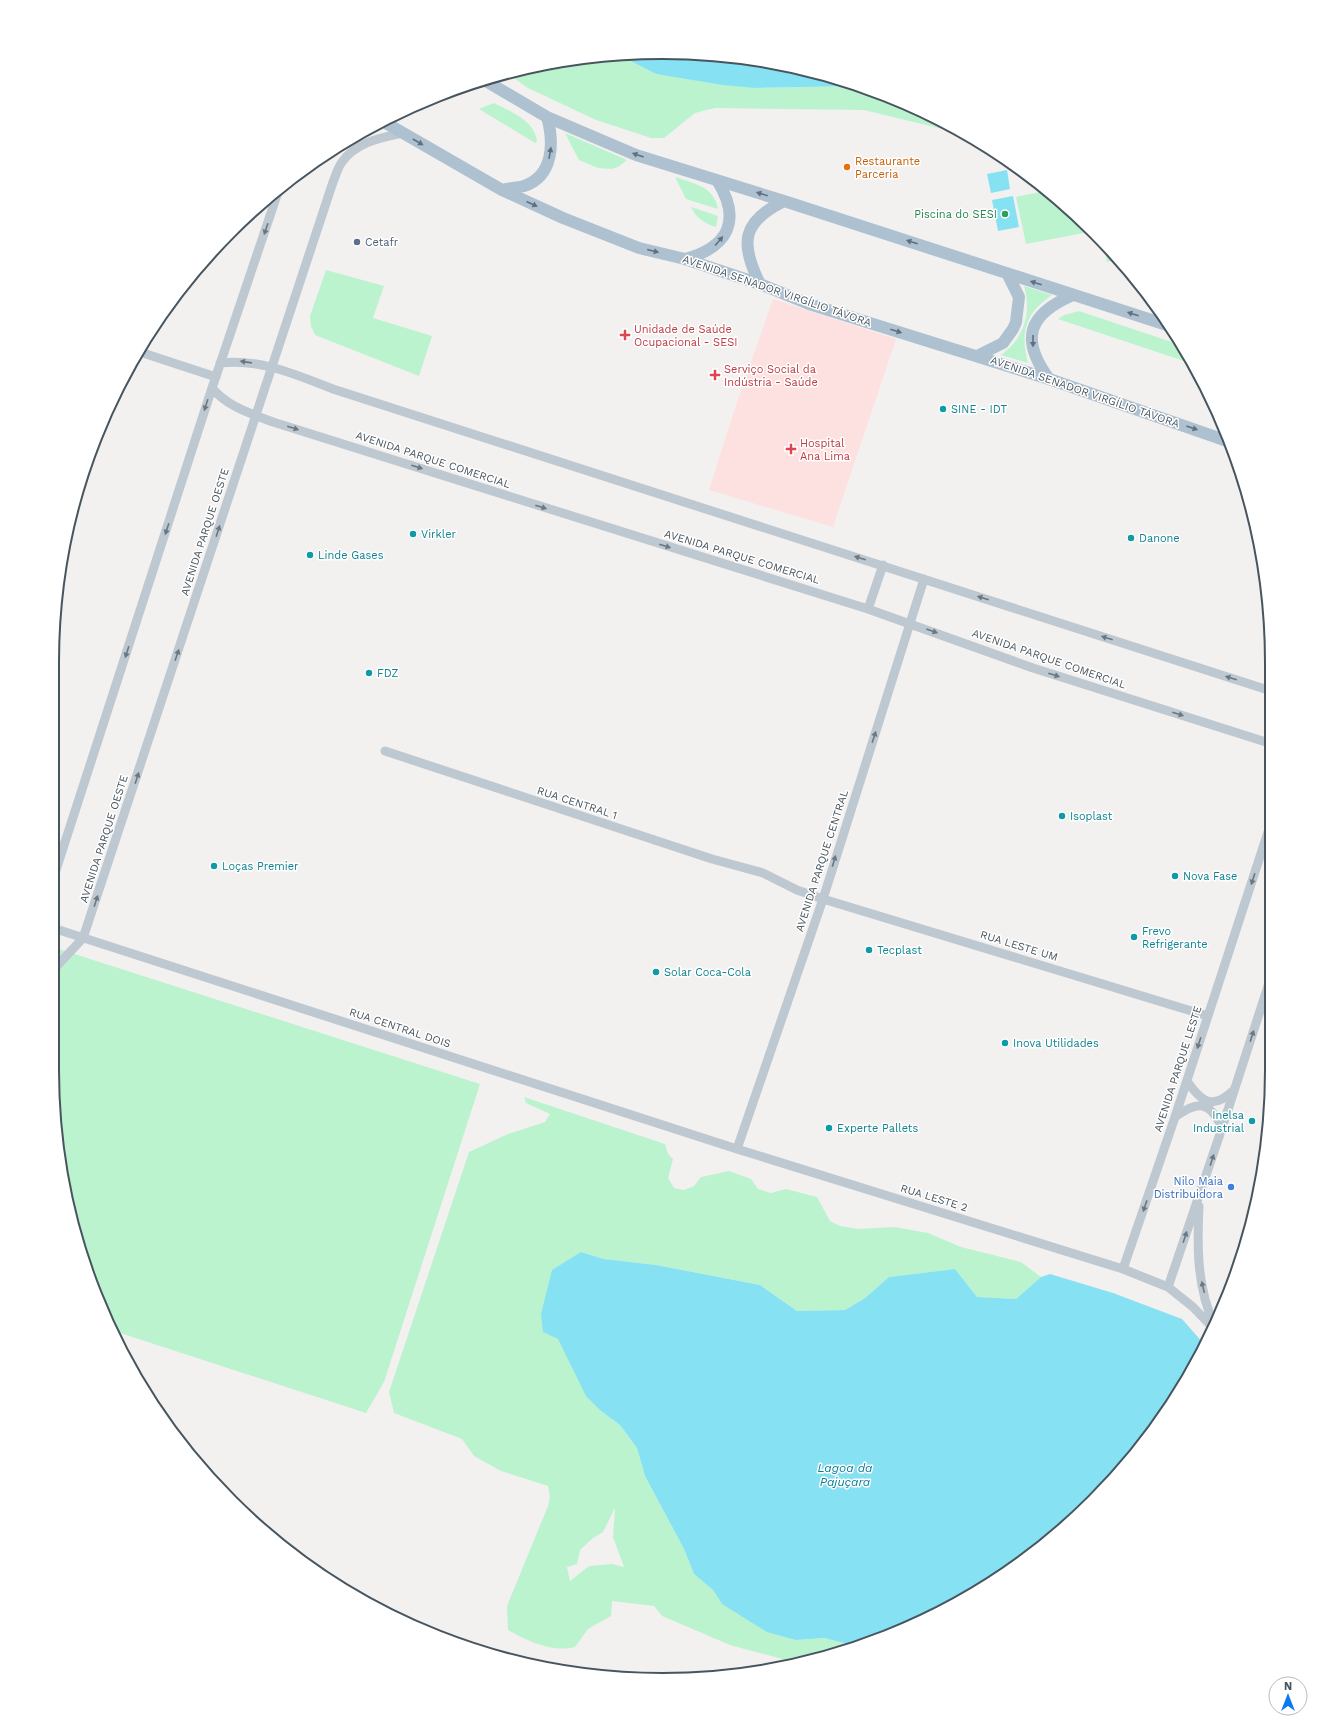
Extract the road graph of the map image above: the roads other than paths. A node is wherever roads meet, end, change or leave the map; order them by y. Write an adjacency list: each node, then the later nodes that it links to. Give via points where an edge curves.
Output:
1 (492, 84): 2 (main road)
2 (547, 116): 5 (main road, one-way to 2, via 636,155); 6 (main road, one-way to 2, via 524,186 534,181 544,170 552,146)
3 (389, 125): 4 (main road, AVENIDA SENADOR VIRGÍLIO TÁVORA)
4 (403, 133): 6 (main road, AVENIDA SENADOR VIRGÍLIO TÁVORA, one-way to 6); 17 (street, AVENIDA PARQUE OESTE, via 362,145 342,162)
5 (717, 180): 8 (main road, one-way to 5); 9 (main road, one-way to 5, via 712,249 728,227 728,200)
6 (502, 190): 9 (main road, AVENIDA SENADOR VIRGÍLIO TÁVORA, one-way to 9, via 563,218 639,248)
7 (275, 200): 16 (street, one-way to 16)
8 (784, 201): 10 (main road, one-way to 8); 11 (main road, via 760,215 749,234 747,254)
9 (685, 259): 11 (main road, AVENIDA SENADOR VIRGÍLIO TÁVORA)
10 (1007, 273): 12 (main road, one-way to 10); 15 (main road, via 1019,297 1016,322 1003,343)
11 (760, 284): 15 (main road, AVENIDA SENADOR VIRGÍLIO TÁVORA, one-way to 15, via 809,304)
12 (1073, 295): 13 (main road, one-way to 12); 19 (main road, one-way to 19, via 1046,309 1038,317 1035,326 1032,344 1034,355)
13 (1160, 323)
14 (144, 353): 18 (street)
15 (977, 356): 19 (main road, AVENIDA SENADOR VIRGÍLIO TÁVORA)
16 (220, 363): 17 (street, one-way to 16, via 244,362); 18 (street)
17 (271, 367): 21 (street, AVENIDA PARQUE OESTE); 23 (street, one-way to 17)
18 (216, 377): 20 (street)
19 (1049, 379): 22 (main road, AVENIDA SENADOR VIRGÍLIO TÁVORA, one-way to 22)
20 (212, 388): 21 (street, AVENIDA PARQUE COMERCIAL, via 226,402); 31 (street, one-way to 31)
21 (256, 415): 25 (street, AVENIDA PARQUE COMERCIAL, one-way to 25); 34 (street, AVENIDA PARQUE OESTE, one-way to 21)
22 (1222, 439)
23 (883, 565): 24 (street); 25 (street)
24 (924, 579): 26 (street, AVENIDA PARQUE CENTRAL); 27 (street, one-way to 24)
25 (868, 609): 26 (street, AVENIDA PARQUE COMERCIAL)
26 (910, 623): 28 (street, AVENIDA PARQUE COMERCIAL, one-way to 28, via 1033,668); 32 (street, AVENIDA PARQUE CENTRAL, one-way to 26)
27 (1265, 689)
28 (1265, 742)
29 (385, 751): 32 (street, RUA CENTRAL 1, via 712,859 763,873 797,890)
30 (1265, 850): 37 (street, AVENIDA PARQUE LESTE, one-way to 37)
31 (59, 861)
32 (824, 899): 37 (street, RUA LESTE UM); 42 (street, AVENIDA PARQUE CENTRAL)
33 (59, 930): 34 (street, RUA CENTRAL DOIS)
34 (83, 938): 35 (street, AVENIDA PARQUE OESTE); 42 (street, RUA CENTRAL DOIS)
35 (59, 964)
36 (1265, 996): 39 (street, one-way to 36)
37 (1208, 1016): 38 (street, AVENIDA PARQUE LESTE, one-way to 38)
38 (1187, 1081): 39 (street, via 1196,1094 1208,1102 1221,1101); 40 (street, AVENIDA PARQUE LESTE)
39 (1235, 1089): 41 (street)
40 (1175, 1117): 41 (street, via 1188,1108 1202,1106 1214,1112); 44 (street, AVENIDA PARQUE LESTE, one-way to 44)
41 (1222, 1128): 43 (street, one-way to 41)
42 (737, 1149): 44 (street, RUA LESTE 2)
43 (1200, 1197): 45 (street, one-way to 43); 46 (street, one-way to 43, via 1199,1271)
44 (1123, 1269): 45 (street)
45 (1168, 1287): 47 (street)
46 (1212, 1318)
47 (1209, 1324)

